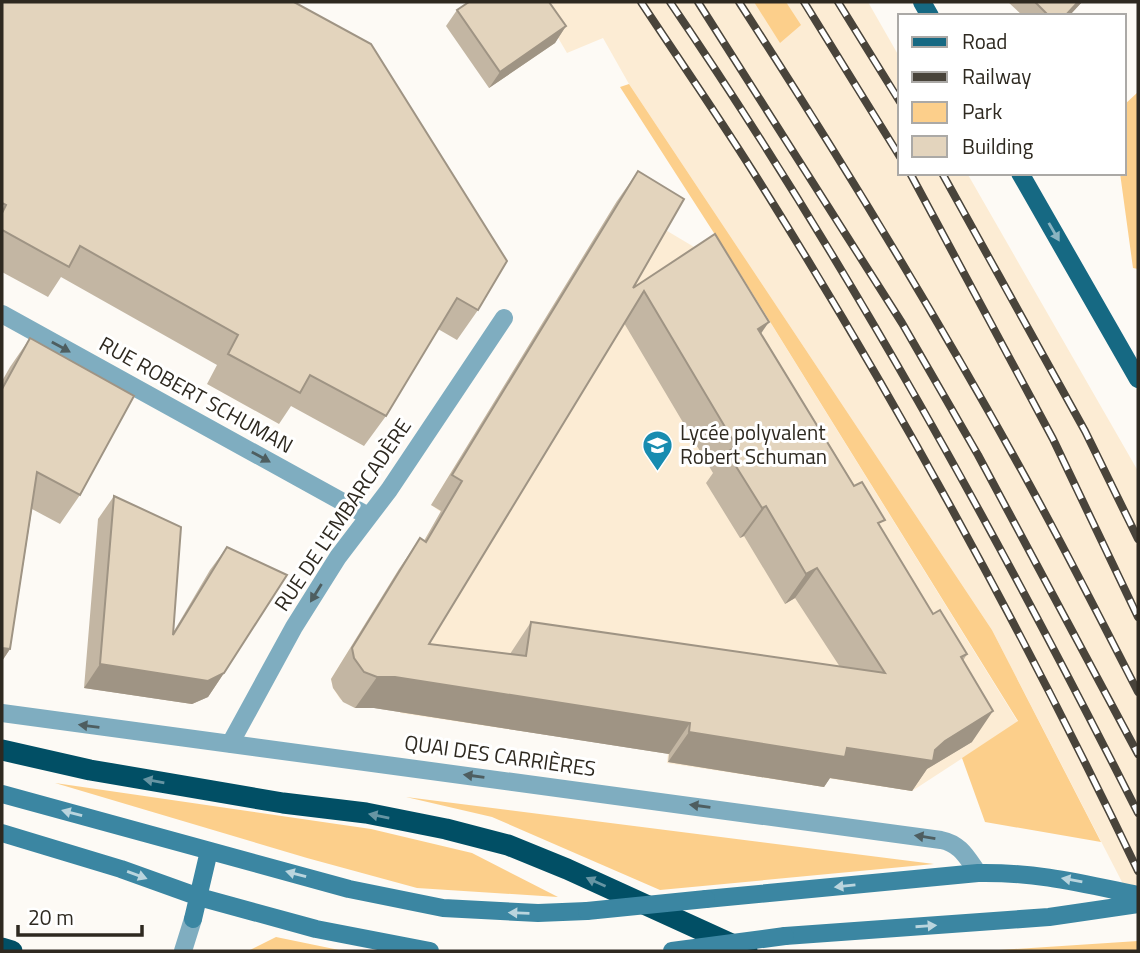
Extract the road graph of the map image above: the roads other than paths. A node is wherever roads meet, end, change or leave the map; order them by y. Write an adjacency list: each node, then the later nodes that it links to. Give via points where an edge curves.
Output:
1 (1021, 175): 4 (main road, one-way to 4)
2 (2, 314): 5 (street, RUE ROBERT SCHUMAN, one-way to 5)
3 (504, 318): 5 (street, RUE DE L'EMBARCADÈRE)
4 (1138, 379)
5 (368, 516): 7 (street, RUE DE L'EMBARCADÈRE, one-way to 7, via 294,627)
6 (2, 713): 7 (street, QUAI DES CARRIÈRES, one-way to 6)
7 (230, 744): 12 (street, QUAI DES CARRIÈRES, one-way to 7, via 961,848 941,840)
8 (2, 750): 23 (highway, one-way to 8, via 508,845 366,813 104,773)
9 (2, 794): 11 (main road, one-way to 9)
10 (2, 833): 14 (main road, one-way to 14)
11 (209, 851): 12 (main road, one-way to 11, bridge, via 538,913 443,908 349,889); 14 (main road)
12 (978, 873): 13 (main road, one-way to 12, via 1037,874)
13 (1138, 895)
14 (199, 897): 16 (main road); 20 (main road, via 316,929)
15 (1138, 904): 22 (main road, one-way to 15, bridge, via 785,936 1049,917)
16 (192, 919): 19 (street)
17 (2, 948): 18 (highway)
18 (12, 951)
19 (183, 951)
20 (430, 951)
21 (666, 951): 22 (main road)
22 (672, 951)
23 (747, 951)

